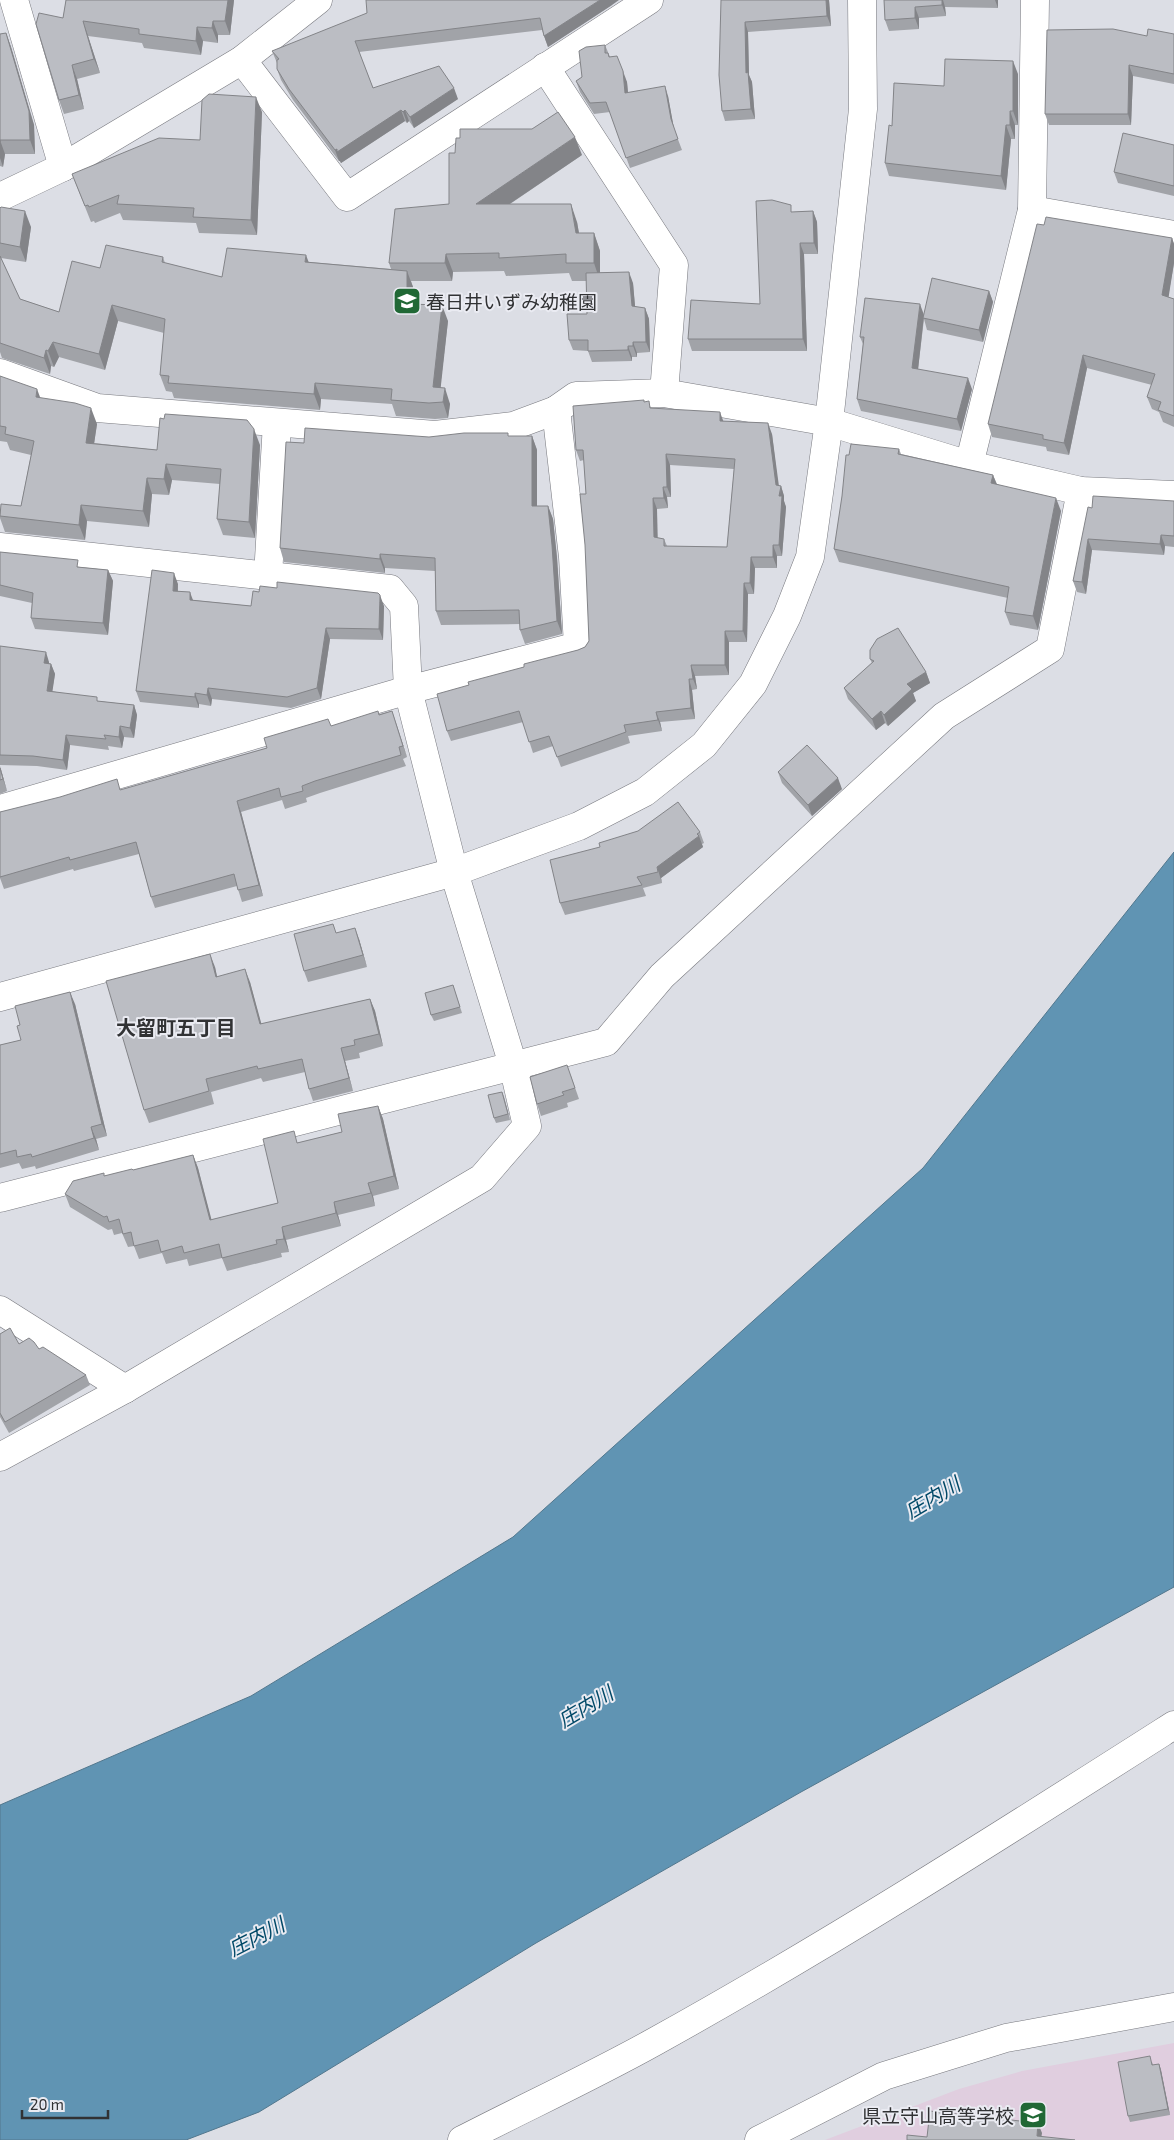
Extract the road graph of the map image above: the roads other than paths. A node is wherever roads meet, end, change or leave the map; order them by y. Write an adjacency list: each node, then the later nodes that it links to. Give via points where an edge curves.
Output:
1 (14, 0): 8 (street)
2 (318, 0): 6 (street)
3 (650, 0): 7 (street)
4 (862, 0): 15 (street, via 863,110)
5 (1035, 0): 10 (street)
6 (242, 60): 7 (street, via 347,196); 8 (street)
7 (545, 67): 13 (street, via 674,265)
8 (63, 167): 9 (street)
9 (0, 197)
10 (1032, 210): 11 (street); 17 (street)
11 (1174, 235)
12 (0, 373): 16 (street, via 97,408)
13 (664, 393): 14 (street, via 576,396); 15 (street)
14 (556, 410): 16 (street, via 513,426 435,435); 22 (street, via 573,557 578,646)
15 (830, 422): 17 (street); 24 (street, via 810,557 787,616 753,684 704,745 645,792 579,826)
16 (277, 423): 21 (street)
17 (969, 465): 18 (street)
18 (1080, 491): 19 (street); 26 (street, via 1050,649 944,716 662,976 606,1042)
19 (1174, 495)
20 (0, 548): 21 (street)
21 (268, 576): 22 (street, via 390,589 404,606)
22 (408, 690): 23 (street); 24 (street)
23 (0, 809)
24 (454, 872): 25 (street); 26 (street)
25 (0, 997)
26 (513, 1065): 27 (street); 29 (street, via 528,1126 482,1178)
27 (0, 1198)
28 (0, 1310): 29 (street)
29 (125, 1389): 30 (street)
30 (0, 1457)
31 (1174, 1725): 33 (street, via 962,1859 723,2002 652,2043)
32 (1174, 2007): 34 (street, via 1006,2038 884,2076)
33 (462, 2140)
34 (758, 2140)

